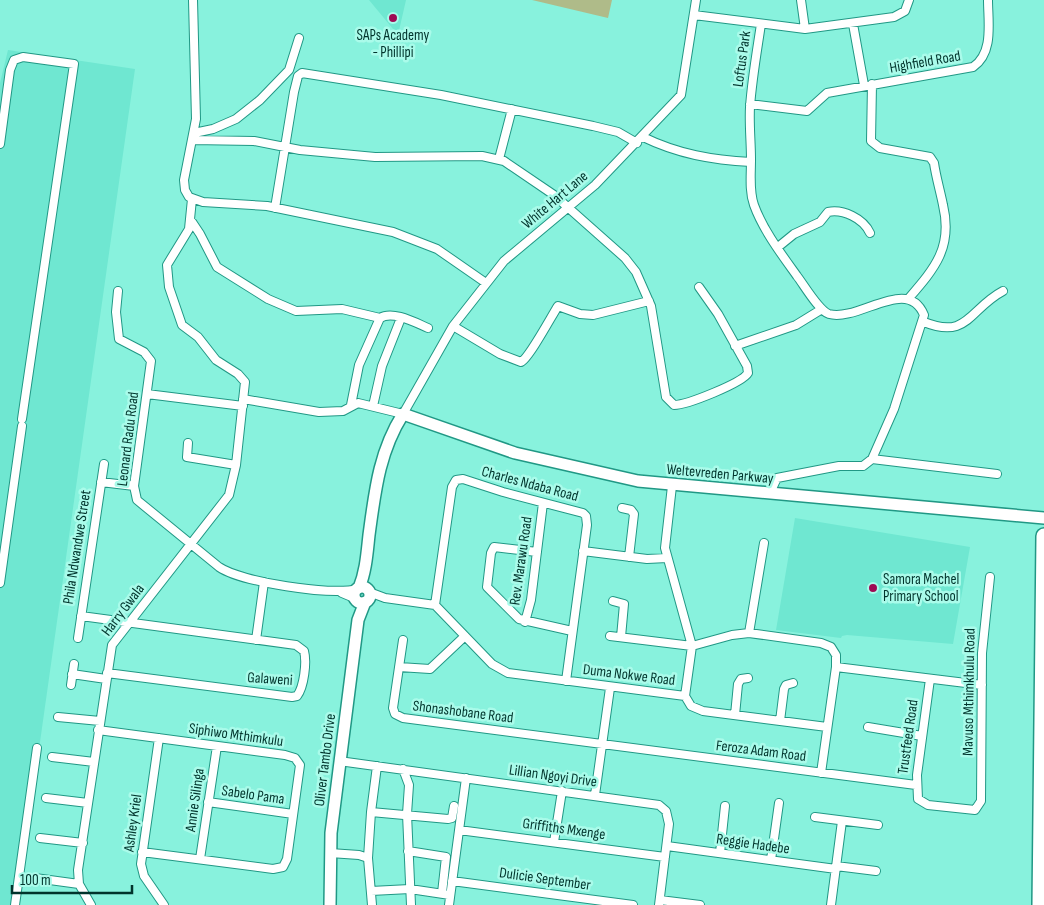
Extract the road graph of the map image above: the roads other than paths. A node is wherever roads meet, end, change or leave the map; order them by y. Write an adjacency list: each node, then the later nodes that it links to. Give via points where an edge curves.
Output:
1 (193, 0): 16 (street, via 196,86)
2 (696, 0): 6 (street, White Hart Lane)
3 (801, 0): 9 (street)
4 (909, 0): 8 (street, via 901,14)
5 (988, 0): 13 (street, Highfield Road, via 987,47 976,65 965,70)
6 (694, 15): 7 (street); 17 (street, White Hart Lane, via 681,95)
7 (761, 24): 9 (street); 14 (street, Loftus Park)
8 (853, 24): 9 (street); 13 (street)
9 (805, 29)
10 (299, 38): 11 (street)
11 (290, 68): 12 (street); 16 (street, via 244,115)
12 (302, 73): 15 (street, via 442,95); 20 (street, via 297,80)
13 (868, 85): 14 (street, Highfield Road, via 826,93 807,111); 33 (street, via 871,140 880,148 930,157 945,216 944,249 938,263)
14 (751, 101): 22 (street, Loftus Park)
15 (512, 110): 18 (street, via 609,130); 21 (street)
16 (193, 137): 20 (street, via 248,140); 23 (street, via 184,185)
17 (643, 137): 18 (street, White Hart Lane); 22 (street, via 685,154)
18 (637, 143): 24 (street, White Hart Lane)
19 (0, 144): 68 (street, via 14,60 30,58 74,64)
20 (285, 148): 21 (street, via 386,158 482,156); 25 (street)
21 (499, 159): 24 (street, via 528,175)
22 (751, 162): 28 (street, Loftus Park, via 754,204)
23 (192, 199): 25 (street); 26 (street)
24 (568, 207): 29 (street, White Hart Lane, via 504,261); 34 (street, via 632,266)
25 (275, 208): 29 (street, via 403,234 446,254)
26 (192, 222): 36 (street, via 217,267 268,299 296,311 342,308); 43 (street, Harry Gwala, via 168,265 169,287 182,325 198,337 216,360 245,382)
27 (870, 233): 28 (street, via 857,218 828,212 820,222 794,234)
28 (778, 247): 35 (street, Loftus Park)
29 (486, 283): 39 (street, White Hart Lane)
30 (699, 287): 41 (street)
31 (118, 291): 42 (street, Leonard Radu Road, via 119,339 150,357)
32 (1004, 291): 38 (street, via 958,326 946,329)
33 (908, 298): 35 (street, via 848,314 828,314); 38 (street, via 920,306)
34 (649, 301): 39 (street, via 593,315 558,306 528,356 521,362 500,354); 41 (street, via 664,388 671,404 683,404 746,376 747,366)
35 (822, 310): 41 (street, via 796,325)
36 (380, 318): 37 (street, via 386,315); 44 (street, via 359,365)
37 (401, 318): 40 (street); 45 (street, via 382,366)
38 (924, 322): 48 (street, via 891,417)
39 (453, 326): 46 (street, White Hart Lane)
40 (428, 328)
41 (735, 346)
42 (147, 394): 43 (street); 53 (street, Leonard Radu Road)
43 (243, 403): 44 (street, via 319,412 343,411); 50 (street, Harry Gwala)
44 (351, 405): 45 (street)
45 (373, 406): 46 (street)
46 (403, 414): 54 (street, Weltevreden Parkway, via 515,453 604,475); 69 (street, Oliver Tambo Drive, via 379,466)
47 (188, 443): 50 (street, via 187,457)
48 (872, 459): 51 (street); 55 (street, via 863,466 839,466 777,478)
49 (104, 464): 52 (street, Phila Ndwandwe Street)
50 (236, 465): 61 (street, Harry Gwala, via 230,495)
51 (997, 474)
52 (101, 482): 53 (street, Phila Ndwandwe Street); 72 (street, Phila Ndwandwe Street)
53 (134, 486): 61 (street, Leonard Radu Road, via 135,497 140,503)
54 (672, 486): 55 (street, Weltevreden Parkway); 65 (street, Duma Nokwe Road, via 666,534)
55 (770, 493): 58 (street, Weltevreden Parkway)
56 (543, 503): 62 (street, Charles Ndaba Road, via 579,511 586,516); 63 (street, Rev. Marawu Road); 71 (street, Charles Ndaba Road, via 463,479 456,480 452,487)
57 (622, 508): 64 (street, via 634,514)
58 (1044, 518)
59 (1044, 536): 165 (highway)
60 (764, 543): 76 (street)
61 (191, 544): 67 (street, Leonard Radu Road, via 225,572); 74 (street, Harry Gwala)
62 (583, 551): 64 (street); 75 (street, Charles Ndaba Road)
63 (537, 552): 73 (street, Rev. Marawu Road); 73 (street, via 494,547 488,568 486,583 490,591 512,614)
64 (629, 556): 65 (street)
65 (667, 558): 83 (street, Duma Nokwe Road)
66 (990, 576): 94 (street, Mavuso Mthimkhulu Road)
67 (264, 582): 69 (street, Leonard Radu Road); 81 (street)
68 (0, 583)
69 (362, 595): 71 (street, Leonard Radu Road); 110 (street, Oliver Tambo Drive)
70 (613, 601): 79 (street, via 624,604)
71 (435, 605): 77 (street, Duma Nokwe Road)
72 (81, 616): 74 (street, Phila Ndwandwe Street); 80 (street, Phila Ndwandwe Street)
73 (525, 622): 75 (street)
74 (127, 624): 81 (street, Galaweni); 88 (street, Harry Gwala, via 112,645)
75 (572, 631): 91 (street, Charles Ndaba Road)
76 (749, 633): 83 (street); 86 (street, via 821,643 831,647 836,655)
77 (465, 636): 85 (street, via 430,669); 91 (street, Duma Nokwe Road, via 502,671)
78 (610, 636): 79 (street)
79 (621, 637): 83 (street)
80 (78, 638)
81 (256, 640): 88 (street, Galaweni, via 296,645 304,651 297,696)
82 (403, 640): 85 (street, Shonashobane Road)
83 (692, 646): 96 (street, Duma Nokwe Road)
84 (74, 664): 87 (street)
85 (399, 667): 106 (street, Shonashobane Road, via 393,708 404,718)
86 (836, 667): 90 (street); 101 (street)
87 (72, 674): 88 (street); 93 (street)
88 (106, 676): 99 (street, Harry Gwala)
89 (748, 678): 97 (street, via 739,681)
90 (930, 679): 94 (street); 104 (street, Trustfeed Road)
91 (566, 681): 95 (street, Duma Nokwe Road)
92 (793, 683): 100 (street, via 786,684 784,689)
93 (71, 684)
94 (982, 685): 120 (street, Mavuso Mthimkhulu Road, via 981,801 978,808 966,811 928,806)
95 (610, 688): 96 (street, Duma Nokwe Road); 106 (street)
96 (685, 696): 97 (street, via 696,709)
97 (734, 715): 100 (street)
98 (58, 717): 99 (street)
99 (100, 721): 103 (street, Harry Gwala)
100 (780, 721): 101 (street)
101 (828, 727): 114 (street)
102 (868, 727): 104 (street)
103 (98, 730): 105 (street, Siphiwo Mthimkulu); 111 (street, Harry Gwala)
104 (922, 736): 116 (street, Trustfeed Road)
105 (158, 738): 107 (street, Siphiwo Mthimkulu); 138 (street, Ashley Kriel)
106 (602, 744): 114 (street, Feroza Adam Road); 118 (street)
107 (217, 746): 121 (street, Annie Silinga); 127 (street, Siphiwo Mthimkulu, via 285,755 298,760 300,771)
108 (37, 748): 156 (street)
109 (52, 756): 111 (street)
110 (339, 761): 112 (street, Lillian Ngoyi Drive); 140 (street, Oliver Tambo Drive)
111 (94, 762): 122 (street, Harry Gwala)
112 (377, 766): 113 (street, Lillian Ngoyi Drive); 126 (street)
113 (403, 769): 115 (street, Lillian Ngoyi Drive); 128 (street, via 409,785)
114 (821, 773): 116 (street, Feroza Adam Road)
115 (466, 778): 117 (street, Lillian Ngoyi Drive); 132 (street)
116 (916, 785): 120 (street, Trustfeed Road)
117 (562, 791): 118 (street, Lillian Ngoyi Drive); 134 (street)
118 (595, 795): 136 (street, Lillian Ngoyi Drive, via 659,805 666,810 669,818)
119 (46, 798): 122 (street)
120 (918, 799)
121 (208, 802): 127 (street, Sabelo Pama); 143 (street, Annie Silinga)
122 (88, 803): 135 (street, Harry Gwala)
123 (779, 803): 144 (street)
124 (454, 806): 128 (street, via 450,819)
125 (725, 806): 139 (street)
126 (371, 812): 128 (street); 142 (street)
127 (293, 814): 143 (street, Siphiwo Mthimkulu, via 288,859 283,867 273,869)
128 (407, 814): 137 (street)
129 (815, 817): 130 (street)
130 (842, 820): 131 (street); 145 (street)
131 (878, 825)
132 (459, 830): 134 (street, Griffiths Mxenge); 148 (street)
133 (40, 838): 135 (street)
134 (554, 842): 141 (street, Griffiths Mxenge)
135 (83, 843): 149 (street, Harry Gwala)
136 (666, 846): 139 (street, Reggie Hadebe); 141 (street, Lillian Ngoyi Drive)
137 (408, 851): 150 (street); 152 (street, via 444,856 447,860)
138 (142, 852): 143 (street, Siphiwo Mthimkulu); 157 (street, Ashley Kriel, via 142,871)
139 (720, 853): 144 (street, Reggie Hadebe)
140 (330, 854): 142 (street); 158 (street, Oliver Tambo Drive)
141 (665, 857): 154 (street, Lillian Ngoyi Drive)
142 (368, 858): 151 (street)
143 (200, 859)
144 (772, 860): 145 (street, Reggie Hadebe)
145 (836, 867): 146 (street, Reggie Hadebe); 164 (street)
146 (876, 871)
147 (35, 878): 149 (street)
148 (452, 881): 153 (street); 162 (street, Dulicie September)
149 (79, 884): 155 (street)
150 (410, 889): 151 (street); 152 (street); 160 (street)
151 (371, 891): 159 (street)
152 (442, 894): 153 (street)
153 (450, 895): 161 (street)
154 (659, 902): 163 (street)
155 (90, 904)
156 (15, 905)
157 (164, 905)
158 (330, 905)
159 (372, 905)
160 (411, 905)
161 (449, 905)
162 (633, 905)
163 (700, 905)
164 (831, 905)
165 (1040, 905)

